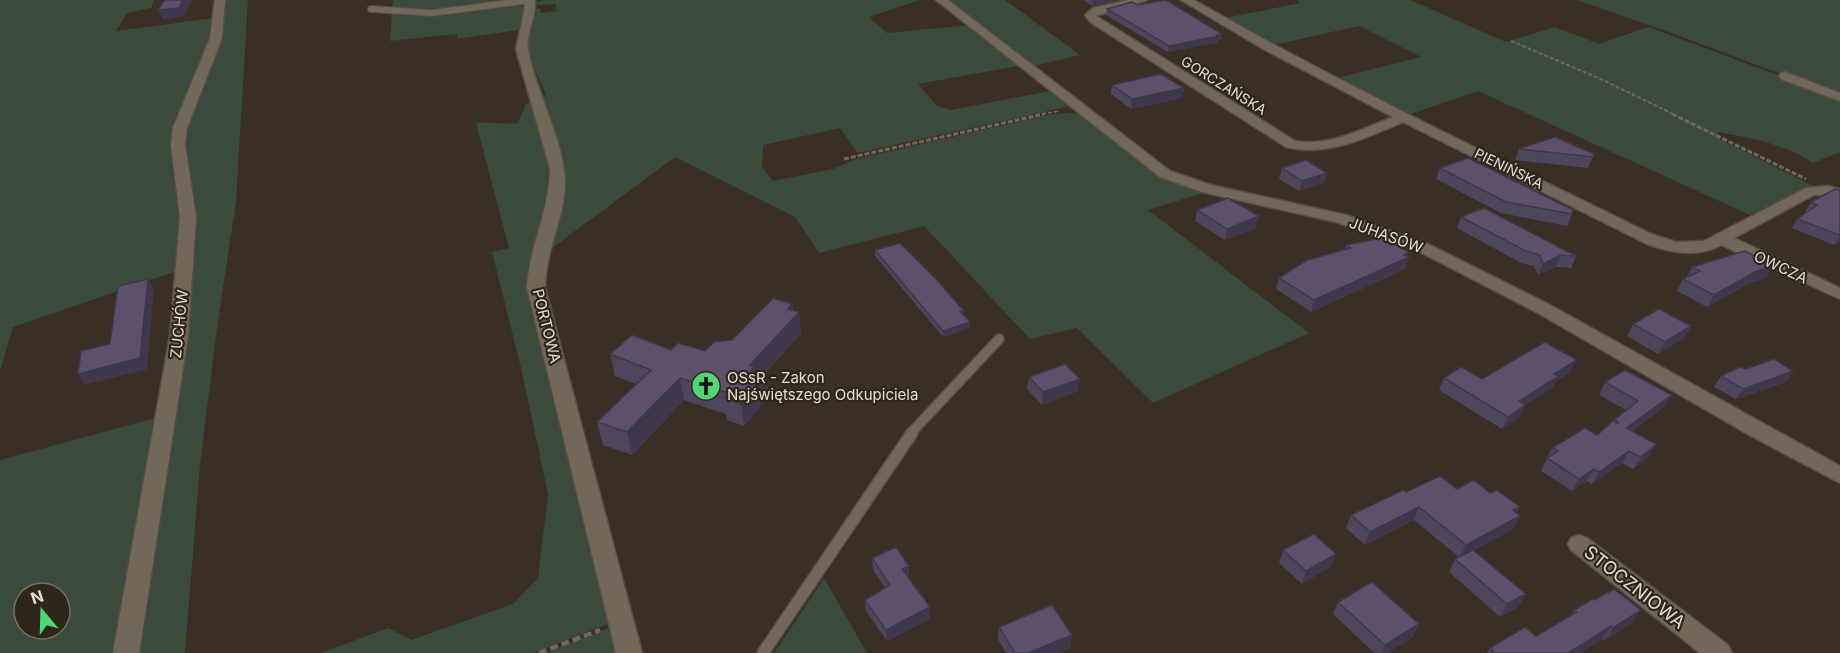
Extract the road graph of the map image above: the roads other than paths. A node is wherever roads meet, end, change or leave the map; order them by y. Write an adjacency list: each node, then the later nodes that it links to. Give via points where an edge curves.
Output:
1 (220, 0): 16 (street, ZUCHÓW, via 216,38 180,128 178,145 188,218 179,336)
2 (530, 0): 6 (lane, via 449,12); 17 (street, PORTOWA, via 522,49 559,183 538,255 536,288)
3 (941, 0): 14 (street, JUHASÓW, via 1154,167 1207,189 1360,224 1451,260)
4 (1142, 0): 9 (street, GORCZAŃSKA, via 1090,15 1291,144 1327,145)
5 (1186, 0): 9 (street, PIENIŃSKA)
6 (371, 9)
7 (1785, 76): 8 (street)
8 (1840, 97)
9 (1404, 117): 11 (street, PIENIŃSKA, via 1658,242 1690,249)
10 (1834, 192): 11 (street, PIENIŃSKA, via 1805,193)
11 (1722, 239): 12 (street, OWCZA)
12 (1840, 294)
13 (999, 339): 18 (lane, via 904,441)
14 (1840, 475)
15 (1580, 544): 19 (street, STOCZNIOWA)
16 (126, 653)
17 (629, 653)
18 (763, 653)
19 (1719, 653)

